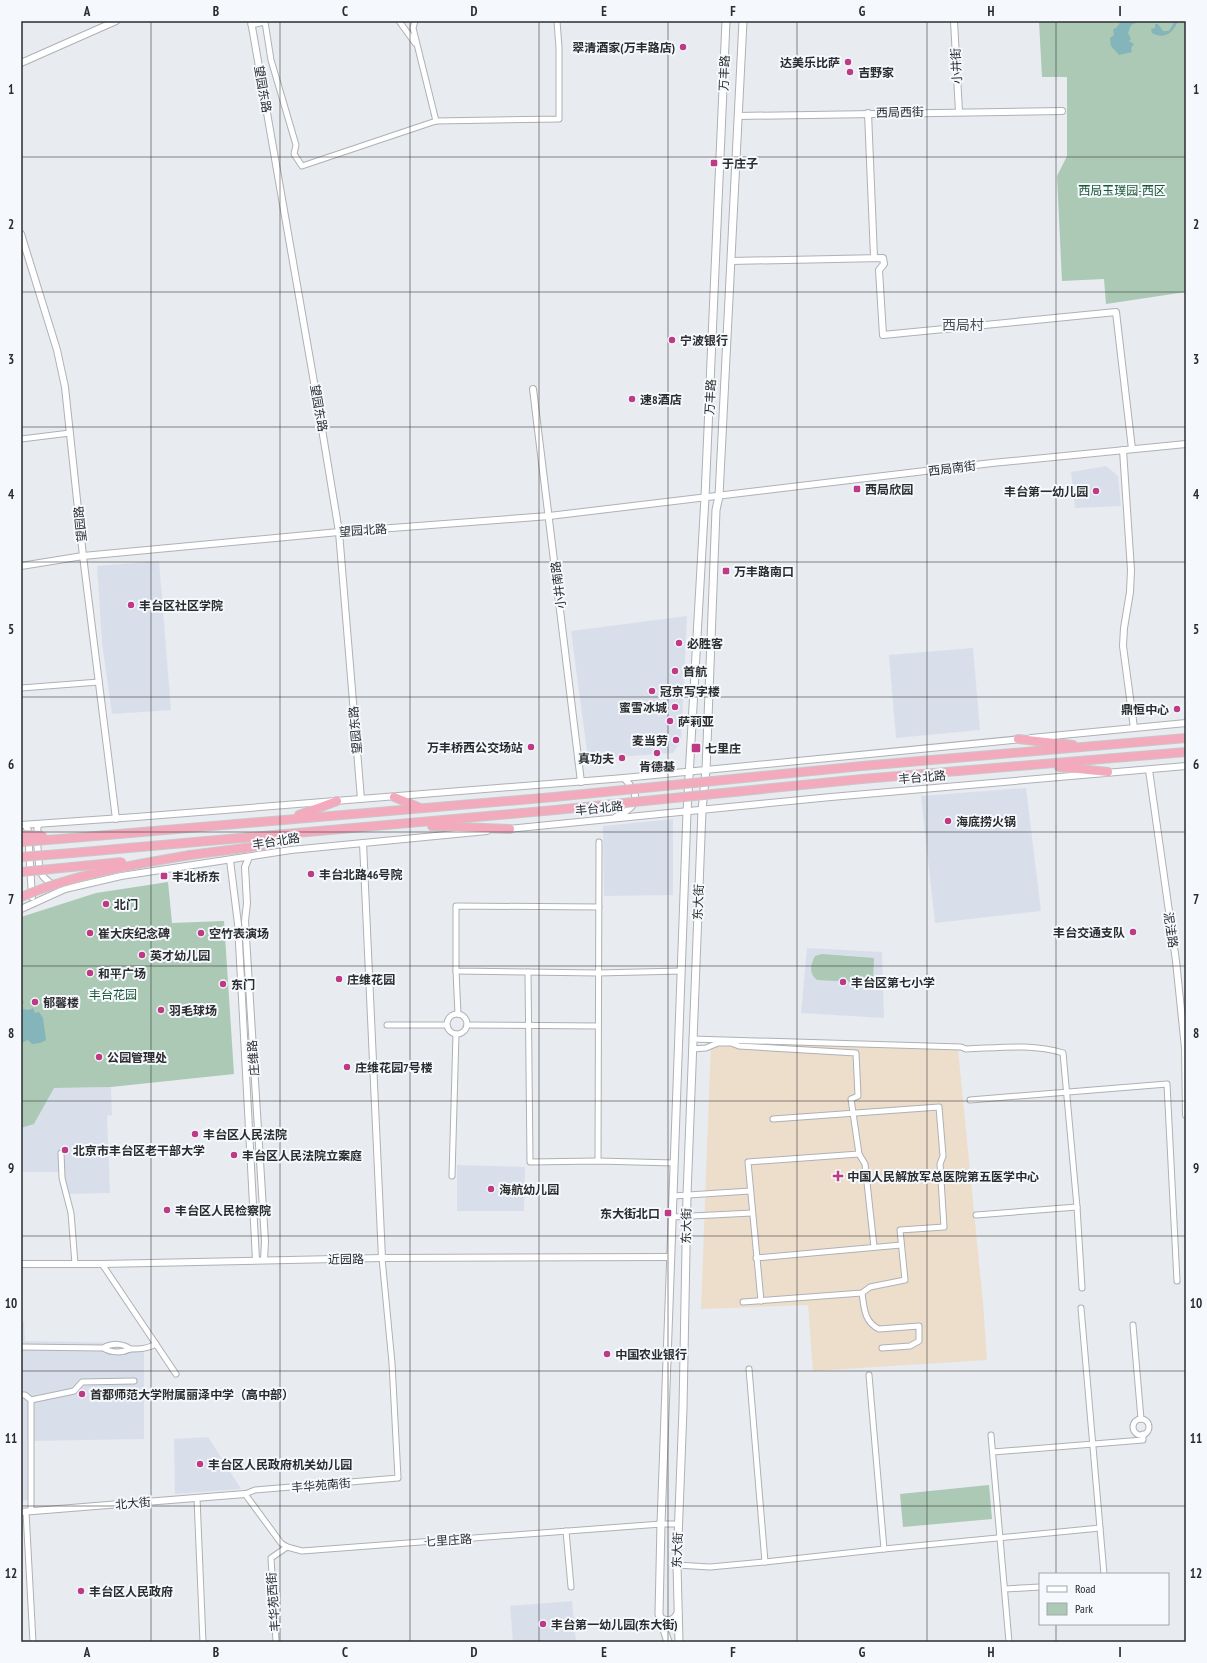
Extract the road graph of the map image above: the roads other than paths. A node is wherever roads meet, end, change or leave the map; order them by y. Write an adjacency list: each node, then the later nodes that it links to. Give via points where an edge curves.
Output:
1 (116, 21): 10 (street)
2 (399, 21): 9 (street)
3 (415, 21): 9 (street, via 413,28)
4 (557, 21): 15 (street, via 559,119)
5 (726, 21): 26 (main road, 万丰路)
6 (743, 21): 14 (main road, 万丰路)
7 (954, 21): 12 (street, 小井街)
8 (251, 23): 15 (street, via 265,22 270,60 296,145 294,154 302,166); 28 (street, 望园东路)
9 (417, 45): 15 (street)
10 (21, 63)
11 (1062, 111): 12 (street, 西局西街)
12 (958, 112): 13 (street, 西局西街)
13 (868, 113): 14 (street, 西局西街); 17 (street)
14 (738, 116): 18 (main road, 万丰路)
15 (436, 121)
16 (21, 234): 20 (street, 望园路, via 58,350)
17 (874, 257): 18 (street); 23 (street, via 883,258 884,264 879,270 883,335 1116,312)
18 (731, 261): 25 (main road, 万丰路)
19 (533, 389): 27 (street, 小井南路)
20 (70, 433): 21 (street); 29 (street, 望园路)
21 (21, 439)
22 (1186, 444): 23 (street, 西局南街)
23 (1132, 449): 24 (street, 西局南街)
24 (1123, 450): 25 (street, 西局南街); 34 (street, via 1131,570 1123,646)
25 (719, 496): 26 (street, 西局南街); 41 (main road, 万丰路, via 716,510)
26 (705, 497): 27 (street, 望园北路); 44 (main road, 万丰路)
27 (549, 516): 28 (street, 望园北路); 46 (street, 小井南路)
28 (339, 532): 29 (street, 望园北路); 48 (street, 望园东路)
29 (83, 556): 30 (street, 望园北路); 31 (street, 望园路)
30 (21, 566)
31 (99, 682): 32 (street); 53 (street, 望园路)
32 (21, 688)
33 (1186, 723): 34 (street)
34 (1134, 728): 36 (street)
35 (1186, 738): 37 (highway, 丰台北路)
36 (1018, 739): 37 (highway); 41 (street)
37 (1092, 748): 50 (highway, 丰台北路, bridge, via 862,766 554,797)
38 (1186, 752): 39 (highway, 丰台北路)
39 (1040, 764): 43 (highway); 58 (highway, 丰台北路, bridge)
40 (1186, 766): 42 (street, 丰台北路)
41 (706, 770): 44 (street); 51 (main road, 东大街)
42 (1149, 770): 43 (street, 丰台北路); 81 (street, 泥洼路)
43 (1108, 772): 51 (street, 丰台北路)
44 (690, 773): 45 (street); 52 (main road, 东大街)
45 (624, 778): 46 (street); 55 (street, via 635,792 635,798 626,812)
46 (581, 782): 47 (street)
47 (394, 797): 48 (street); 50 (highway)
48 (361, 799): 49 (street)
49 (337, 801): 53 (street); 54 (highway)
50 (418, 807): 54 (highway, 丰台北路)
51 (702, 810): 52 (street, 丰台北路); 88 (main road, 东大街)
52 (687, 812): 55 (street, 丰台北路); 77 (main road, 东大街)
53 (116, 819): 57 (street)
54 (287, 819): 62 (highway, 丰台北路)
55 (611, 819): 59 (street, 丰台北路)
56 (23, 825): 57 (street); 73 (street, via 28,831)
57 (38, 825): 71 (street, via 36,833 41,872 50,883)
58 (397, 825): 59 (highway); 60 (highway, 丰台北路)
59 (510, 829): 65 (street, 丰台北路)
60 (307, 833): 66 (highway, via 260,846); 68 (highway, 丰台北路, bridge)
61 (21, 835): 62 (highway, bridge)
62 (72, 838): 63 (highway, 丰台北路, bridge)
63 (21, 842)
64 (599, 842): 74 (street)
65 (363, 843): 67 (street, 丰台北路); 111 (street)
66 (190, 855): 70 (highway, bridge); 72 (highway, bridge, via 75,878)
67 (249, 857): 69 (street, 丰台北路); 114 (street, 庄维路, via 245,868 245,921 265,1240)
68 (21, 858)
69 (230, 860): 71 (street, 丰台北路, via 121,876); 113 (street, 庄维路, via 238,924)
70 (21, 872)
71 (65, 889): 73 (street, 丰台北路)
72 (21, 897)
73 (33, 902): 75 (street, 丰台北路)
74 (599, 907): 76 (street, via 456,906); 79 (street)
75 (21, 909)
76 (456, 971): 78 (street); 80 (street)
77 (681, 971): 79 (street); 98 (main road, 东大街)
78 (528, 972): 79 (street); 85 (street)
79 (598, 973): 86 (street)
80 (458, 1014): 82 (street, via 464,1016); 84 (street, via 451,1016)
81 (1184, 1014): 92 (street, 泥洼路)
82 (468, 1024): 85 (street); 87 (street, via 463,1033)
83 (387, 1025): 84 (street)
84 (447, 1025): 87 (street, via 450,1031)
85 (528, 1025): 86 (street); 97 (street, via 530,1162)
86 (598, 1026): 97 (street)
87 (456, 1034): 99 (street)
88 (692, 1039): 89 (main road, 东大街); 90 (street, via 966,1049 1050,1049 1063,1053)
89 (692, 1049): 93 (street, via 731,1043 738,1046 856,1053 858,1096 851,1098); 101 (main road, 东大街)
90 (1067, 1092): 91 (street); 103 (street); 118 (street, via 1167,1084)
91 (970, 1100)
92 (1186, 1113)
93 (854, 1114): 94 (street); 96 (street); 108 (street, via 939,1107 944,1227 900,1230)
94 (773, 1119)
95 (61, 1153): 116 (street, via 62,1178 71,1213)
96 (859, 1154): 100 (street, via 748,1162); 109 (street, via 865,1164)
97 (598, 1161): 98 (street)
98 (674, 1163): 102 (main road, 东大街)
99 (452, 1176)
100 (750, 1191): 101 (street); 104 (street)
101 (687, 1195): 102 (street); 107 (main road, 东大街)
102 (673, 1196): 106 (main road, 东大街)
103 (1077, 1206): 105 (street); 119 (street)
104 (752, 1213): 107 (street); 112 (street)
105 (976, 1215)
106 (672, 1217): 107 (street); 110 (main road, 东大街)
107 (687, 1217): 143 (main road, 东大街)
108 (901, 1245): 109 (street); 120 (street, via 904,1280 870,1287)
109 (874, 1247): 112 (street)
110 (670, 1257): 111 (street, 近园路); 142 (main road, 东大街)
111 (382, 1258): 114 (street, 近园路); 139 (street, 丰华苑南街, via 392,1363 398,1478 255,1490)
112 (756, 1258): 121 (street)
113 (256, 1260): 114 (street, 近园路); 117 (street, 近园路)
114 (264, 1260)
115 (21, 1264): 116 (street, 近园路)
116 (75, 1264): 117 (street, 近园路)
117 (102, 1264): 125 (street)
118 (1177, 1281)
119 (1082, 1288)
120 (862, 1293): 121 (street); 127 (street, via 866,1316 873,1326 879,1329 919,1326 919,1341 910,1346)
121 (761, 1301): 122 (street)
122 (743, 1302)
123 (1081, 1308): 137 (street)
124 (1133, 1325): 134 (street)
125 (156, 1344): 126 (street, via 144,1349 109,1344 103,1348); 129 (street)
126 (21, 1348)
127 (882, 1348)
128 (749, 1369): 149 (street)
129 (176, 1374)
130 (869, 1375): 148 (street)
131 (134, 1382): 133 (street, via 82,1382 74,1391)
132 (21, 1395): 133 (street)
133 (30, 1400): 141 (street)
134 (1141, 1419): 135 (street, via 1136,1422 1134,1429); 135 (street, via 1147,1421 1149,1426 1148,1431)
135 (1142, 1434): 137 (street, via 1143,1440)
136 (992, 1435): 138 (street)
137 (1092, 1443): 138 (street); 144 (street)
138 (993, 1452): 146 (street)
139 (245, 1494): 140 (street, 北大街); 147 (street, via 275,1537)
140 (197, 1498): 141 (street, 北大街); 158 (street)
141 (26, 1512): 157 (street)
142 (661, 1524): 143 (street, 七里庄路); 145 (street, 七里庄路); 156 (main road, 东大街)
143 (678, 1524): 150 (main road, 东大街)
144 (1100, 1528): 146 (street); 151 (street)
145 (566, 1531): 147 (street, 七里庄路, via 302,1551); 152 (street)
146 (1000, 1537): 148 (street); 154 (street)
147 (287, 1547): 159 (street, 丰华苑西街, via 271,1558)
148 (884, 1549): 149 (street)
149 (765, 1562): 150 (street, via 710,1567)
150 (677, 1565): 155 (main road, 东大街)
151 (1104, 1573)
152 (571, 1587)
153 (1039, 1588): 154 (street)
154 (1005, 1589): 162 (street)
155 (678, 1613): 156 (main road, via 670,1621); 161 (main road, 东大街)
156 (660, 1618): 160 (main road, 东大街)
157 (33, 1642)
158 (203, 1642)
159 (276, 1642)
160 (668, 1642)
161 (679, 1642)
162 (1010, 1642)

